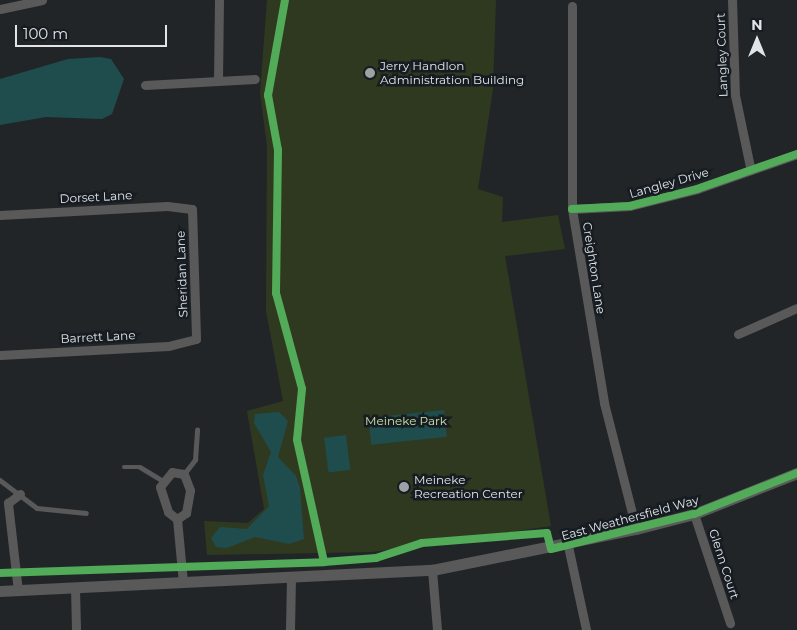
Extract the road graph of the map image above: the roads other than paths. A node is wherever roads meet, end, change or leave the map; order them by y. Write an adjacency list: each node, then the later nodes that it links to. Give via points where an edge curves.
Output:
1 (42, 0): 5 (street)
2 (219, 0): 7 (street)
3 (732, 0): 10 (street, Langley Court, via 735,95)
4 (572, 6): 12 (street, Creighton Lane)
5 (0, 9)
6 (255, 79): 7 (street)
7 (218, 82): 8 (street)
8 (145, 85)
9 (797, 154): 10 (street, Langley Drive)
10 (750, 167): 12 (street, Langley Drive, via 697,189 630,206)
11 (192, 209): 13 (street, Dorset Lane, via 166,206); 16 (street, Sheridan Lane)
12 (572, 209): 28 (street, Creighton Lane, via 604,403)
13 (0, 215)
14 (797, 308): 15 (street)
15 (738, 334)
16 (196, 339): 17 (street, Barrett Lane, via 168,346)
17 (0, 355)
18 (197, 430): 21 (lane, via 195,460)
19 (124, 467): 23 (lane, via 140,467)
20 (797, 473): 26 (street, East Weathersfield Way)
21 (184, 474): 23 (street, via 172,472); 27 (street, via 190,503)
22 (0, 480): 24 (lane)
23 (162, 480): 27 (street, via 162,501)
24 (20, 494): 25 (lane, via 37,508); 34 (street, via 8,503)
25 (86, 513)
26 (694, 514): 28 (street, East Weathersfield Way); 36 (street, Glenn Court)
27 (177, 519): 32 (street)
28 (636, 530): 29 (street, East Weathersfield Way)
29 (568, 546): 30 (street, East Weathersfield Way); 37 (street)
30 (432, 570): 31 (street, East Weathersfield Way); 40 (street)
31 (291, 577): 32 (street, East Weathersfield Way); 39 (street)
32 (183, 582): 33 (street, East Weathersfield Way)
33 (75, 588): 34 (street, East Weathersfield Way); 38 (street)
34 (18, 591): 35 (street, East Weathersfield Way)
35 (0, 592)
36 (730, 623)
37 (586, 629)
38 (76, 630)
39 (290, 630)
40 (437, 630)

